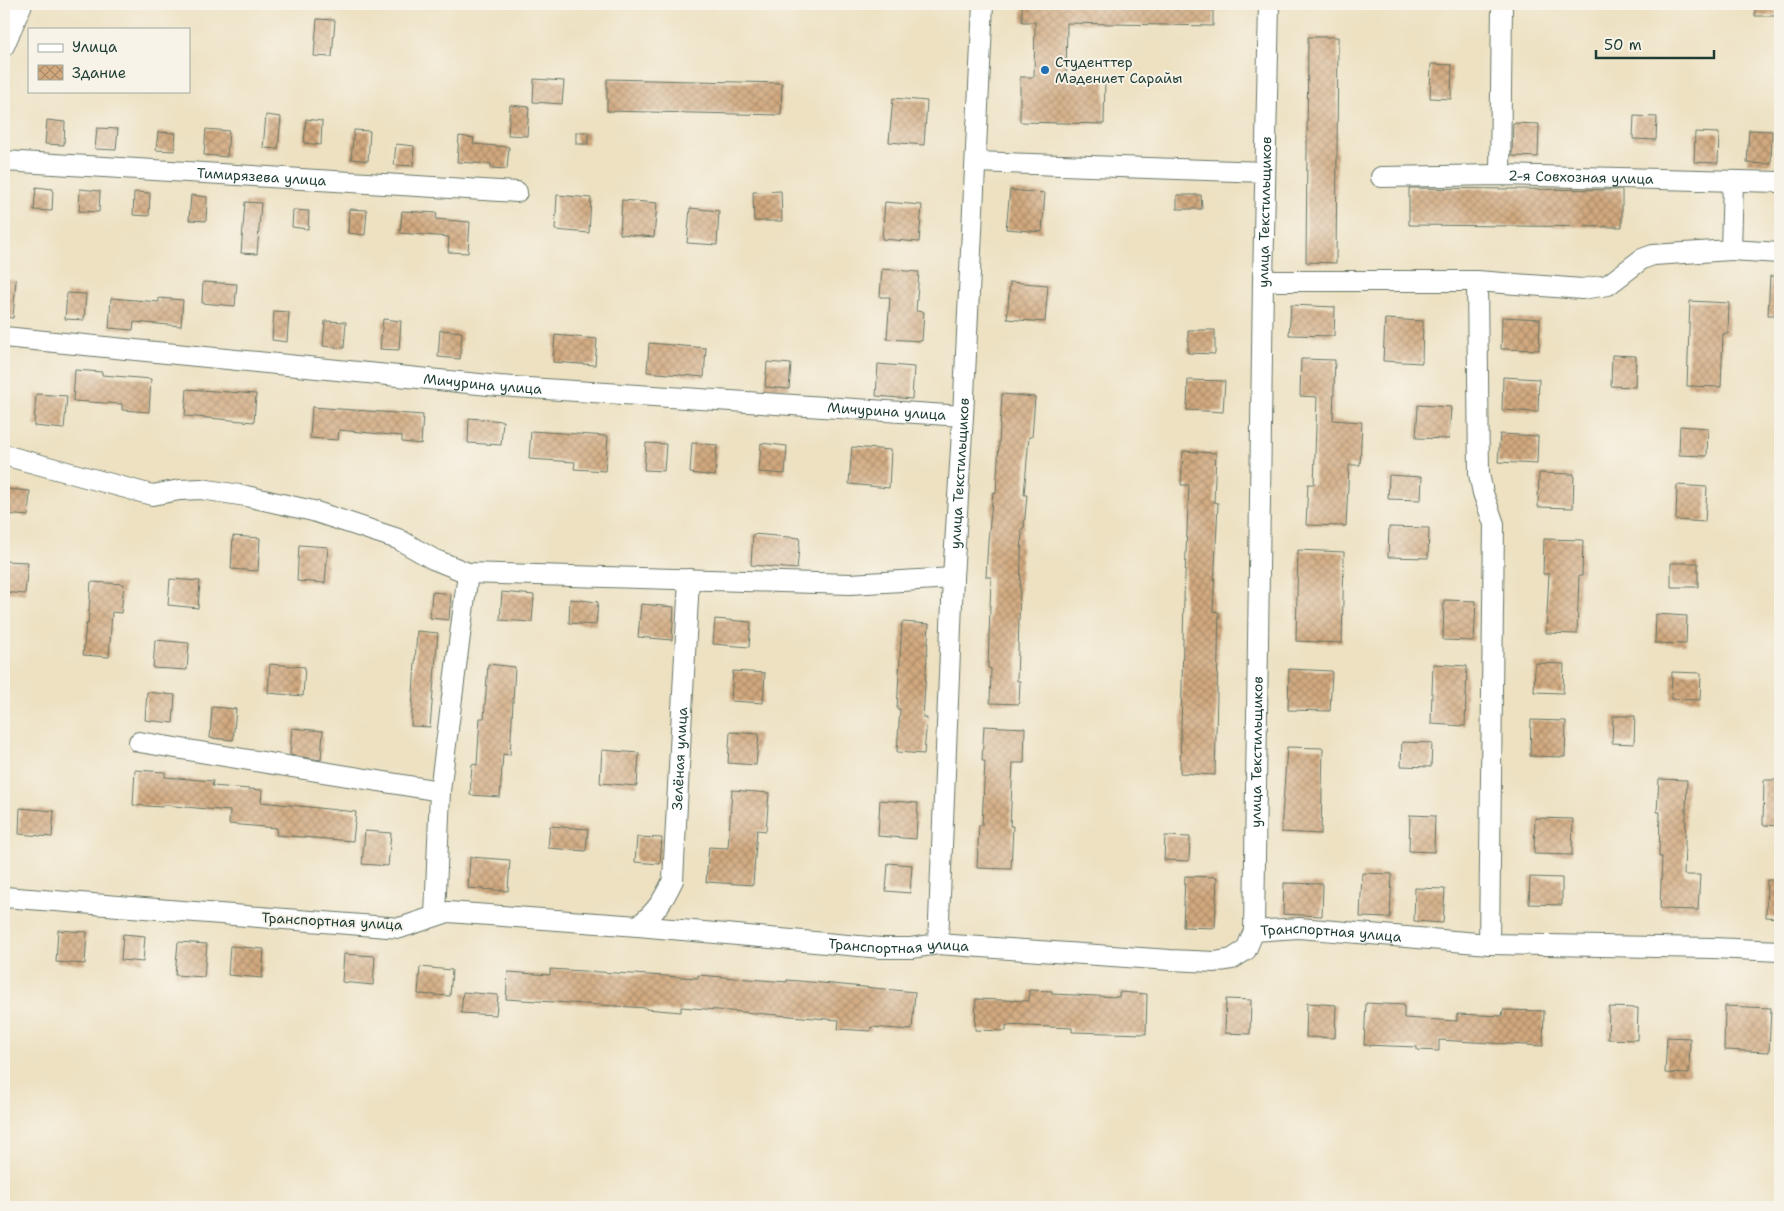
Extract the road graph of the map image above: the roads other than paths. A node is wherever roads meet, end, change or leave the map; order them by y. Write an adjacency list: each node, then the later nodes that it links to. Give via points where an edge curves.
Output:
1 (22, 4): 5 (street)
2 (983, 4): 7 (street, улица Текстильщиков)
3 (1269, 4): 8 (street, улица Текстильщиков)
4 (1502, 4): 9 (street)
5 (4, 46)
6 (4, 161): 13 (street, Тимирязева улица)
7 (976, 162): 8 (street); 19 (street, улица Текстильщиков)
8 (1265, 172): 16 (street, улица Текстильщиков)
9 (1500, 175): 10 (street, 2-я Совхозная улица); 11 (street, 2-я Совхозная улица)
10 (1381, 177)
11 (1732, 181): 12 (street, 2-я Совхозная улица); 14 (street)
12 (1780, 182)
13 (517, 192)
14 (1731, 250): 15 (street); 17 (street, via 1653,255 1642,259 1608,286 1582,289)
15 (1780, 253)
16 (1263, 281): 17 (street); 29 (street, улица Текстильщиков)
17 (1477, 281): 31 (street, via 1480,474 1494,524)
18 (4, 337): 19 (street, Мичурина улица, via 499,386)
19 (963, 416): 22 (street, улица Текстильщиков)
20 (4, 455): 21 (street, via 152,495 201,489 313,511 398,540)
21 (468, 573): 23 (street); 25 (street)
22 (953, 578): 23 (street, via 850,584); 30 (street, улица Текстильщиков)
23 (689, 579): 28 (street, Зелёная улица, via 673,880 662,903)
24 (139, 742): 25 (street)
25 (440, 791): 27 (street)
26 (4, 897): 27 (street, Транспортная улица, via 400,928)
27 (435, 916): 28 (street, Транспортная улица, via 448,912)
28 (638, 926): 30 (street, Транспортная улица, via 881,948)
29 (1254, 931): 30 (street, Транспортная улица, via 1246,950 1232,959 1215,962); 31 (street, Транспортная улица, via 1299,928)
30 (938, 944)
31 (1490, 944): 32 (street, Транспортная улица)
32 (1780, 951)

